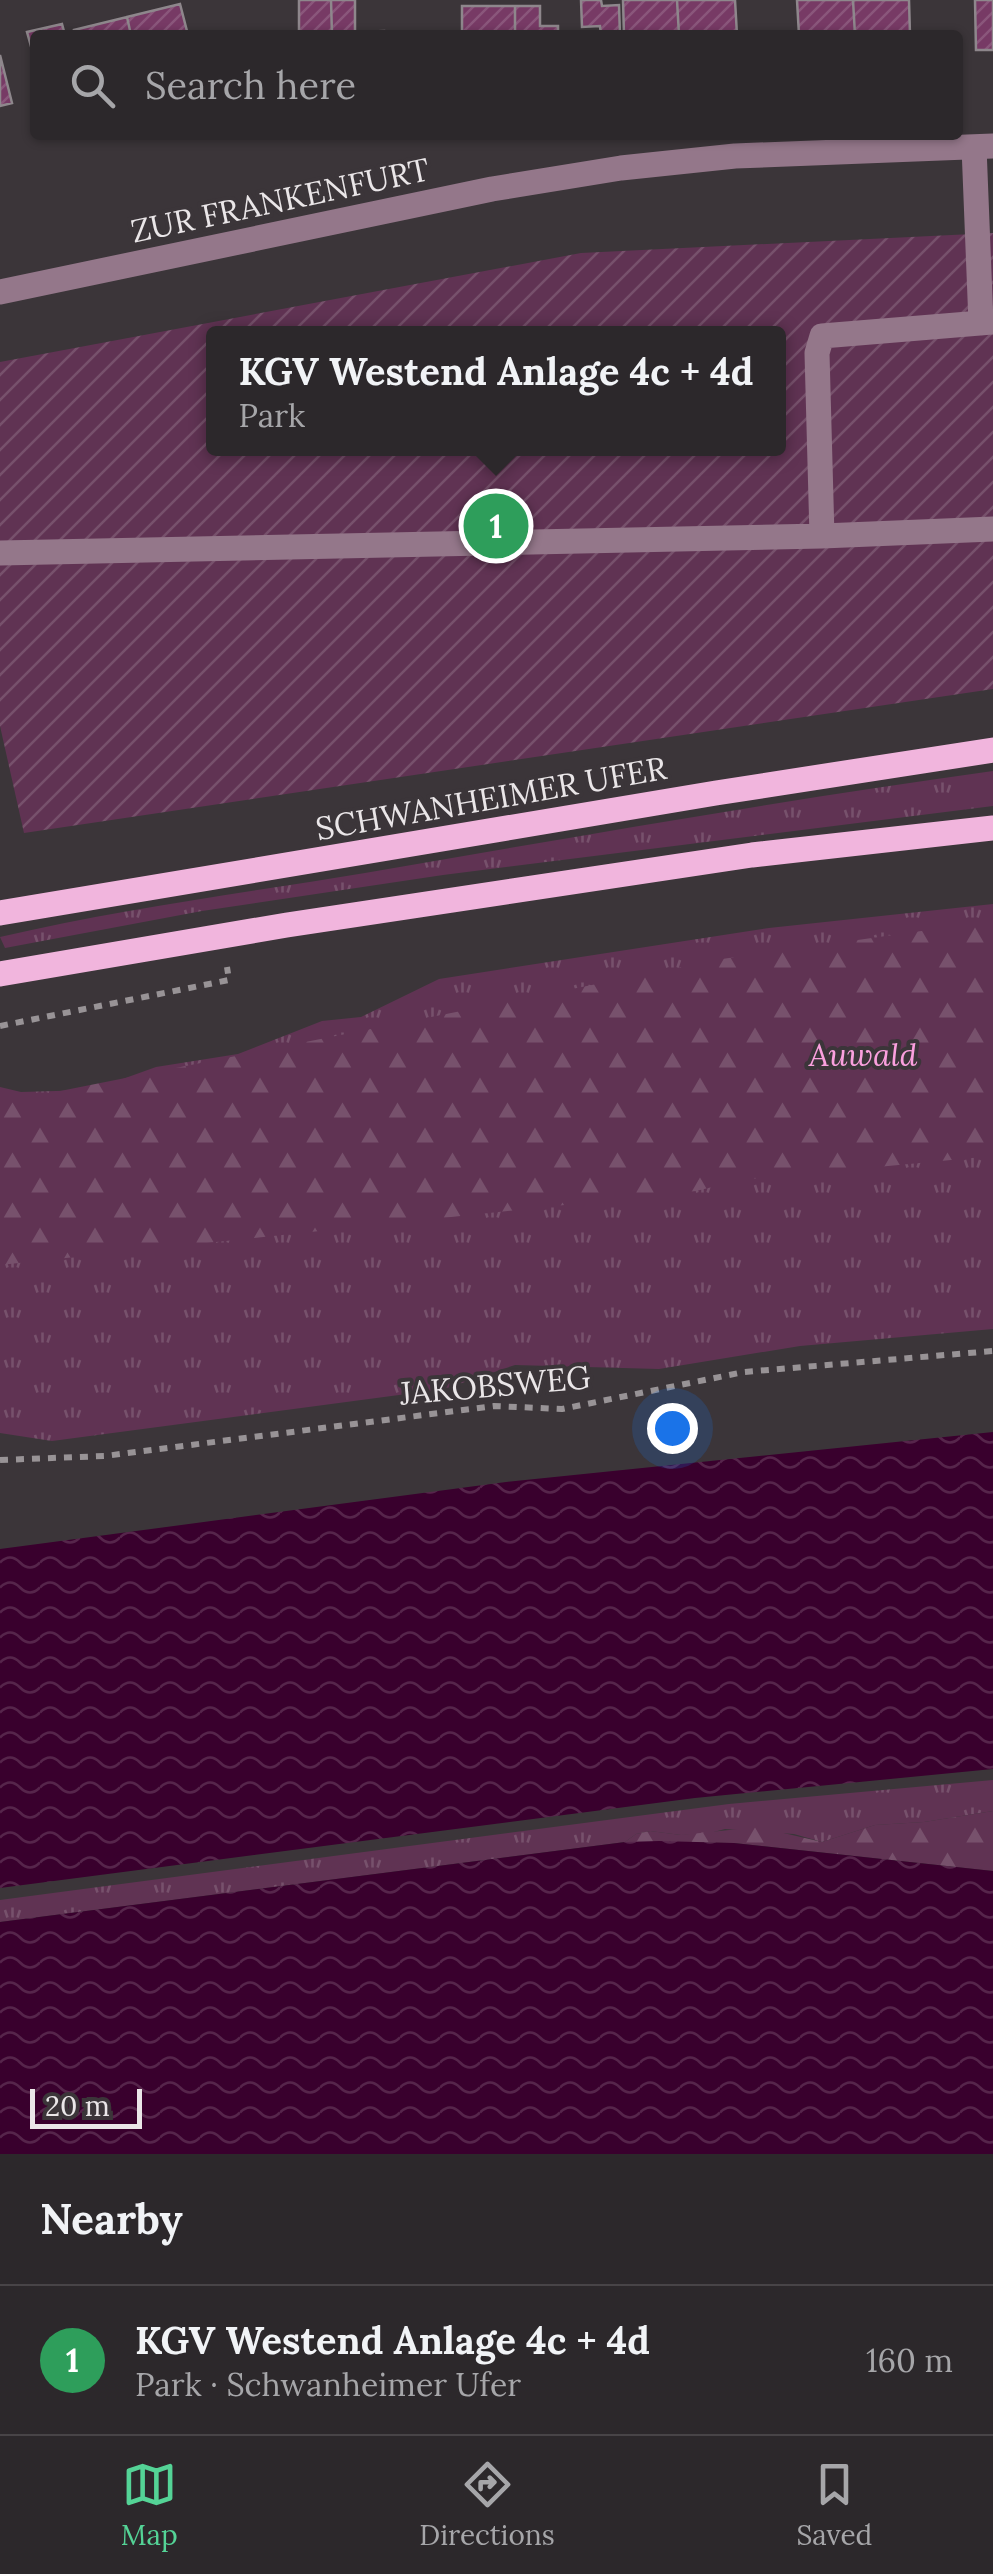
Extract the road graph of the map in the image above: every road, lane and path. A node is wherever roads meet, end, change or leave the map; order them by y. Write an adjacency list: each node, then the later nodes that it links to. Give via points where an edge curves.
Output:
1 (983, 147): 2 (street, ZUR FRANKENFURT, via 735,156 622,168); 3 (street)
2 (0, 292)
3 (987, 323): 5 (street, via 822,336 816,353)
4 (993, 529): 5 (street)
5 (822, 536): 6 (street)
6 (0, 553)
7 (993, 750): 9 (main road, SCHWANHEIMER UFER)
8 (993, 828): 11 (main road, via 752,855)
9 (0, 913)
10 (227, 966): 12 (path, via 229,980)
11 (0, 974)
12 (0, 1026)
13 (993, 1352): 14 (path, JAKOBSWEG, via 744,1372 562,1409 494,1406 105,1456)
14 (0, 1460)

